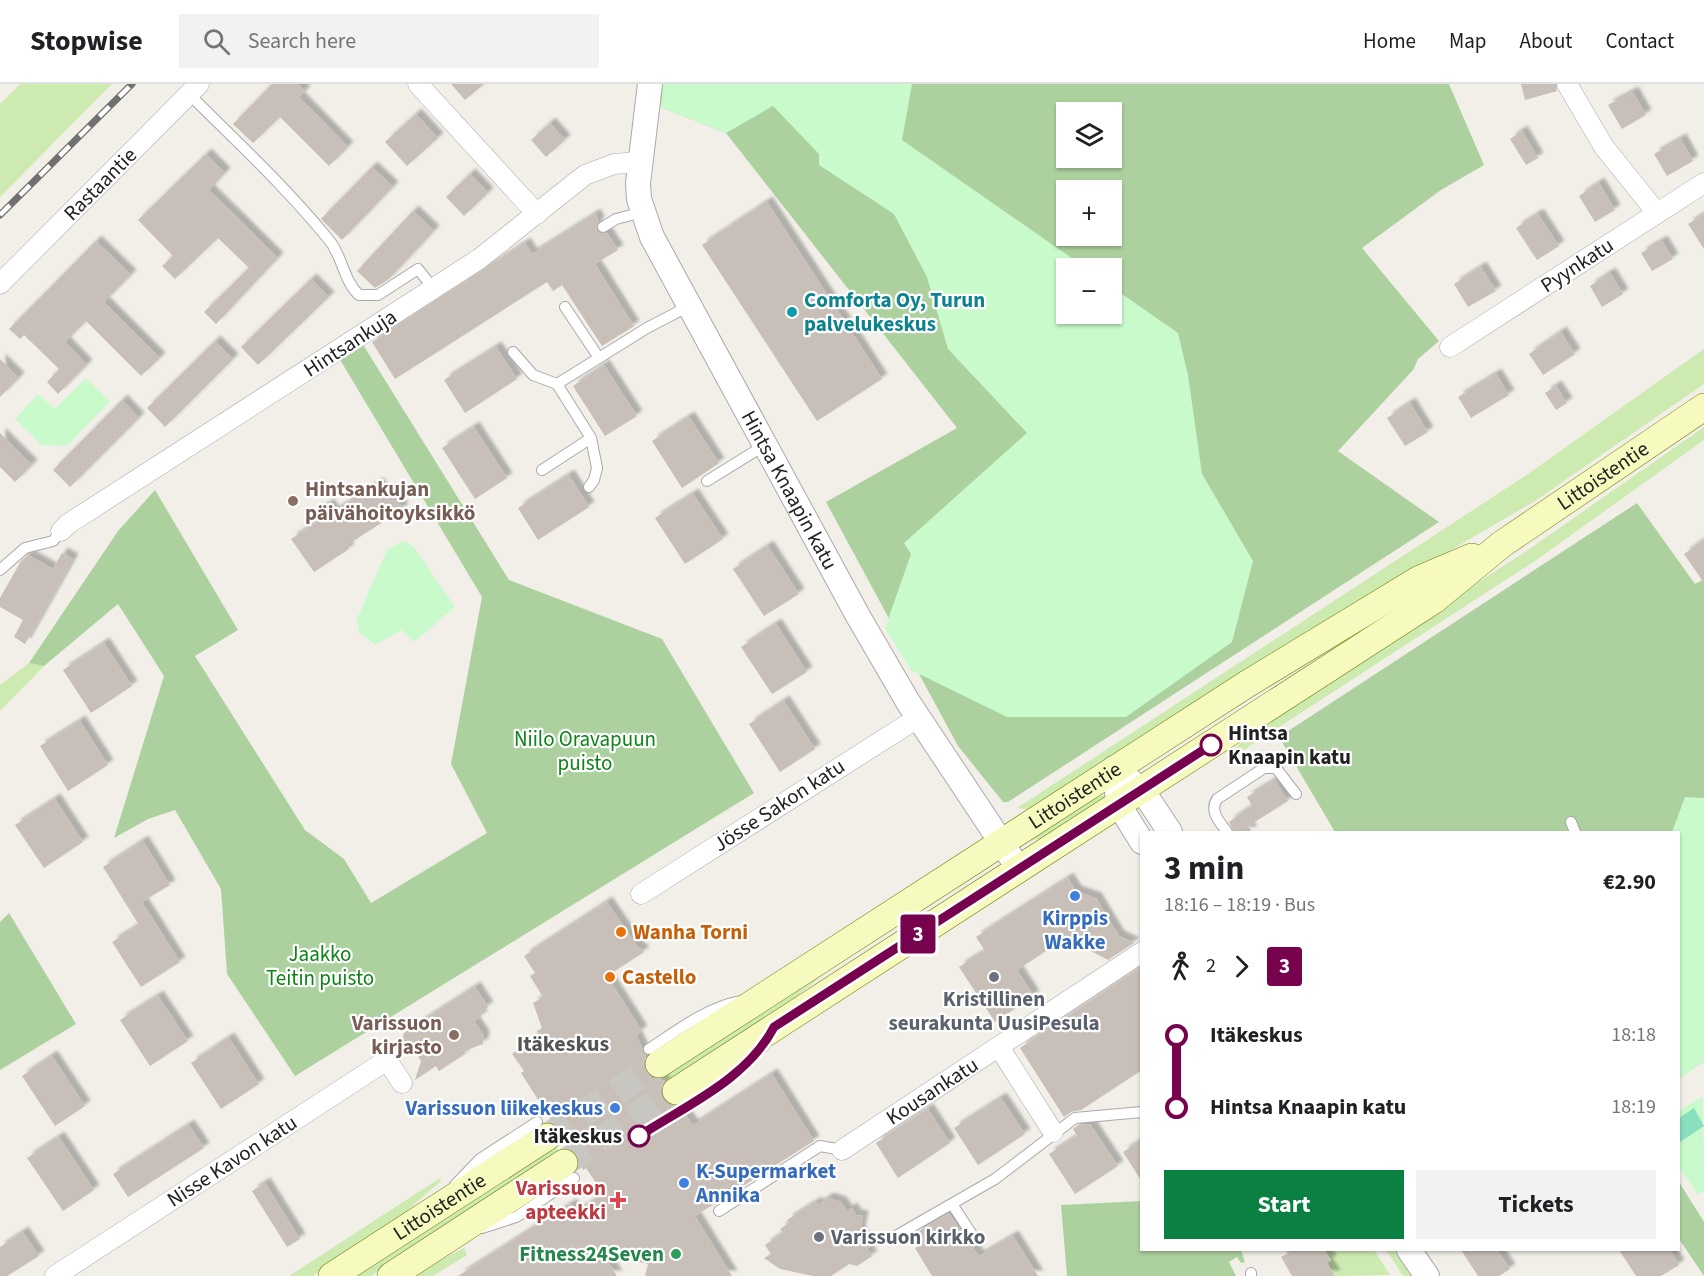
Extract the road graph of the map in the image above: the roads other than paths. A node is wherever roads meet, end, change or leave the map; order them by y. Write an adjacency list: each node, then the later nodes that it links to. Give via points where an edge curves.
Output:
1 (418, 84): 9 (street)
2 (650, 84): 5 (street, Hintsa Knaapin katu)
3 (1567, 84): 8 (street, via 1604,147)
4 (194, 89): 11 (street, Rastaantie); 12 (lane, via 339,252 345,273 359,295 378,295 418,269)
5 (639, 162): 7 (street, Hintsa Knaapin katu); 9 (street, Hintsankuja, via 596,168)
6 (1704, 183): 8 (street, Pyynkatu)
7 (643, 212): 10 (lane); 13 (street, Hintsa Knaapin katu)
8 (1657, 213): 15 (street, Pyynkatu)
9 (537, 214): 12 (street, Hintsankuja, via 479,259)
10 (603, 227)
11 (0, 284)
12 (433, 288): 25 (street, Hintsankuja)
13 (689, 306): 17 (lane); 21 (street, Hintsa Knaapin katu)
14 (565, 307): 17 (lane)
15 (1450, 347)
16 (513, 352): 18 (lane, via 533,375)
17 (599, 358): 18 (lane)
18 (557, 384): 20 (lane)
19 (1704, 407): 26 (main road, Littoistentie)
20 (591, 438): 22 (lane); 24 (lane, via 597,468)
21 (765, 445): 23 (lane); 28 (street, Hintsa Knaapin katu, via 858,616)
22 (542, 470)
23 (707, 481)
24 (589, 488)
25 (61, 531): 27 (lane, via 53,542 25,548)
26 (1502, 544): 29 (main road, Littoistentie, via 1418,580); 30 (main road, Littoistentie, via 1434,600)
27 (0, 570)
28 (919, 717): 36 (street, Hintsa Knaapin katu); 38 (street, Jösse Sakon katu)
29 (1114, 768): 30 (street); 32 (street); 36 (main road, Littoistentie)
30 (1142, 790): 32 (main road, Littoistentie); 33 (street)
31 (1296, 794): 34 (lane, via 1276,768 1264,768 1214,804 1214,814)
32 (1119, 805): 35 (street); 37 (main road, Littoistentie)
33 (1169, 831)
34 (1226, 831)
35 (1140, 839)
36 (1002, 843): 37 (street, Hintsa Knaapin katu); 41 (main road, Littoistentie, via 759,999)
37 (1019, 869): 43 (main road, Littoistentie, via 774,1027)
38 (641, 894)
39 (1140, 953): 40 (street, Kousankatu)
40 (999, 1047): 46 (street); 47 (street, Kousankatu)
41 (654, 1056)
42 (402, 1083): 54 (street, Nisse Kavon katu, via 387,1060)
43 (681, 1098)
44 (1140, 1112): 46 (lane, via 1075,1118)
45 (542, 1129): 55 (main road, Littoistentie, via 441,1206)
46 (1053, 1132): 49 (lane, via 995,1179)
47 (842, 1150): 50 (lane, via 820,1146)
48 (569, 1171): 56 (main road, Littoistentie)
49 (952, 1204): 51 (lane); 52 (lane)
50 (719, 1211)
51 (971, 1233)
52 (894, 1237)
53 (1410, 1251): 57 (street)
54 (55, 1276)
55 (332, 1276)
56 (391, 1276)
57 (1426, 1276)

